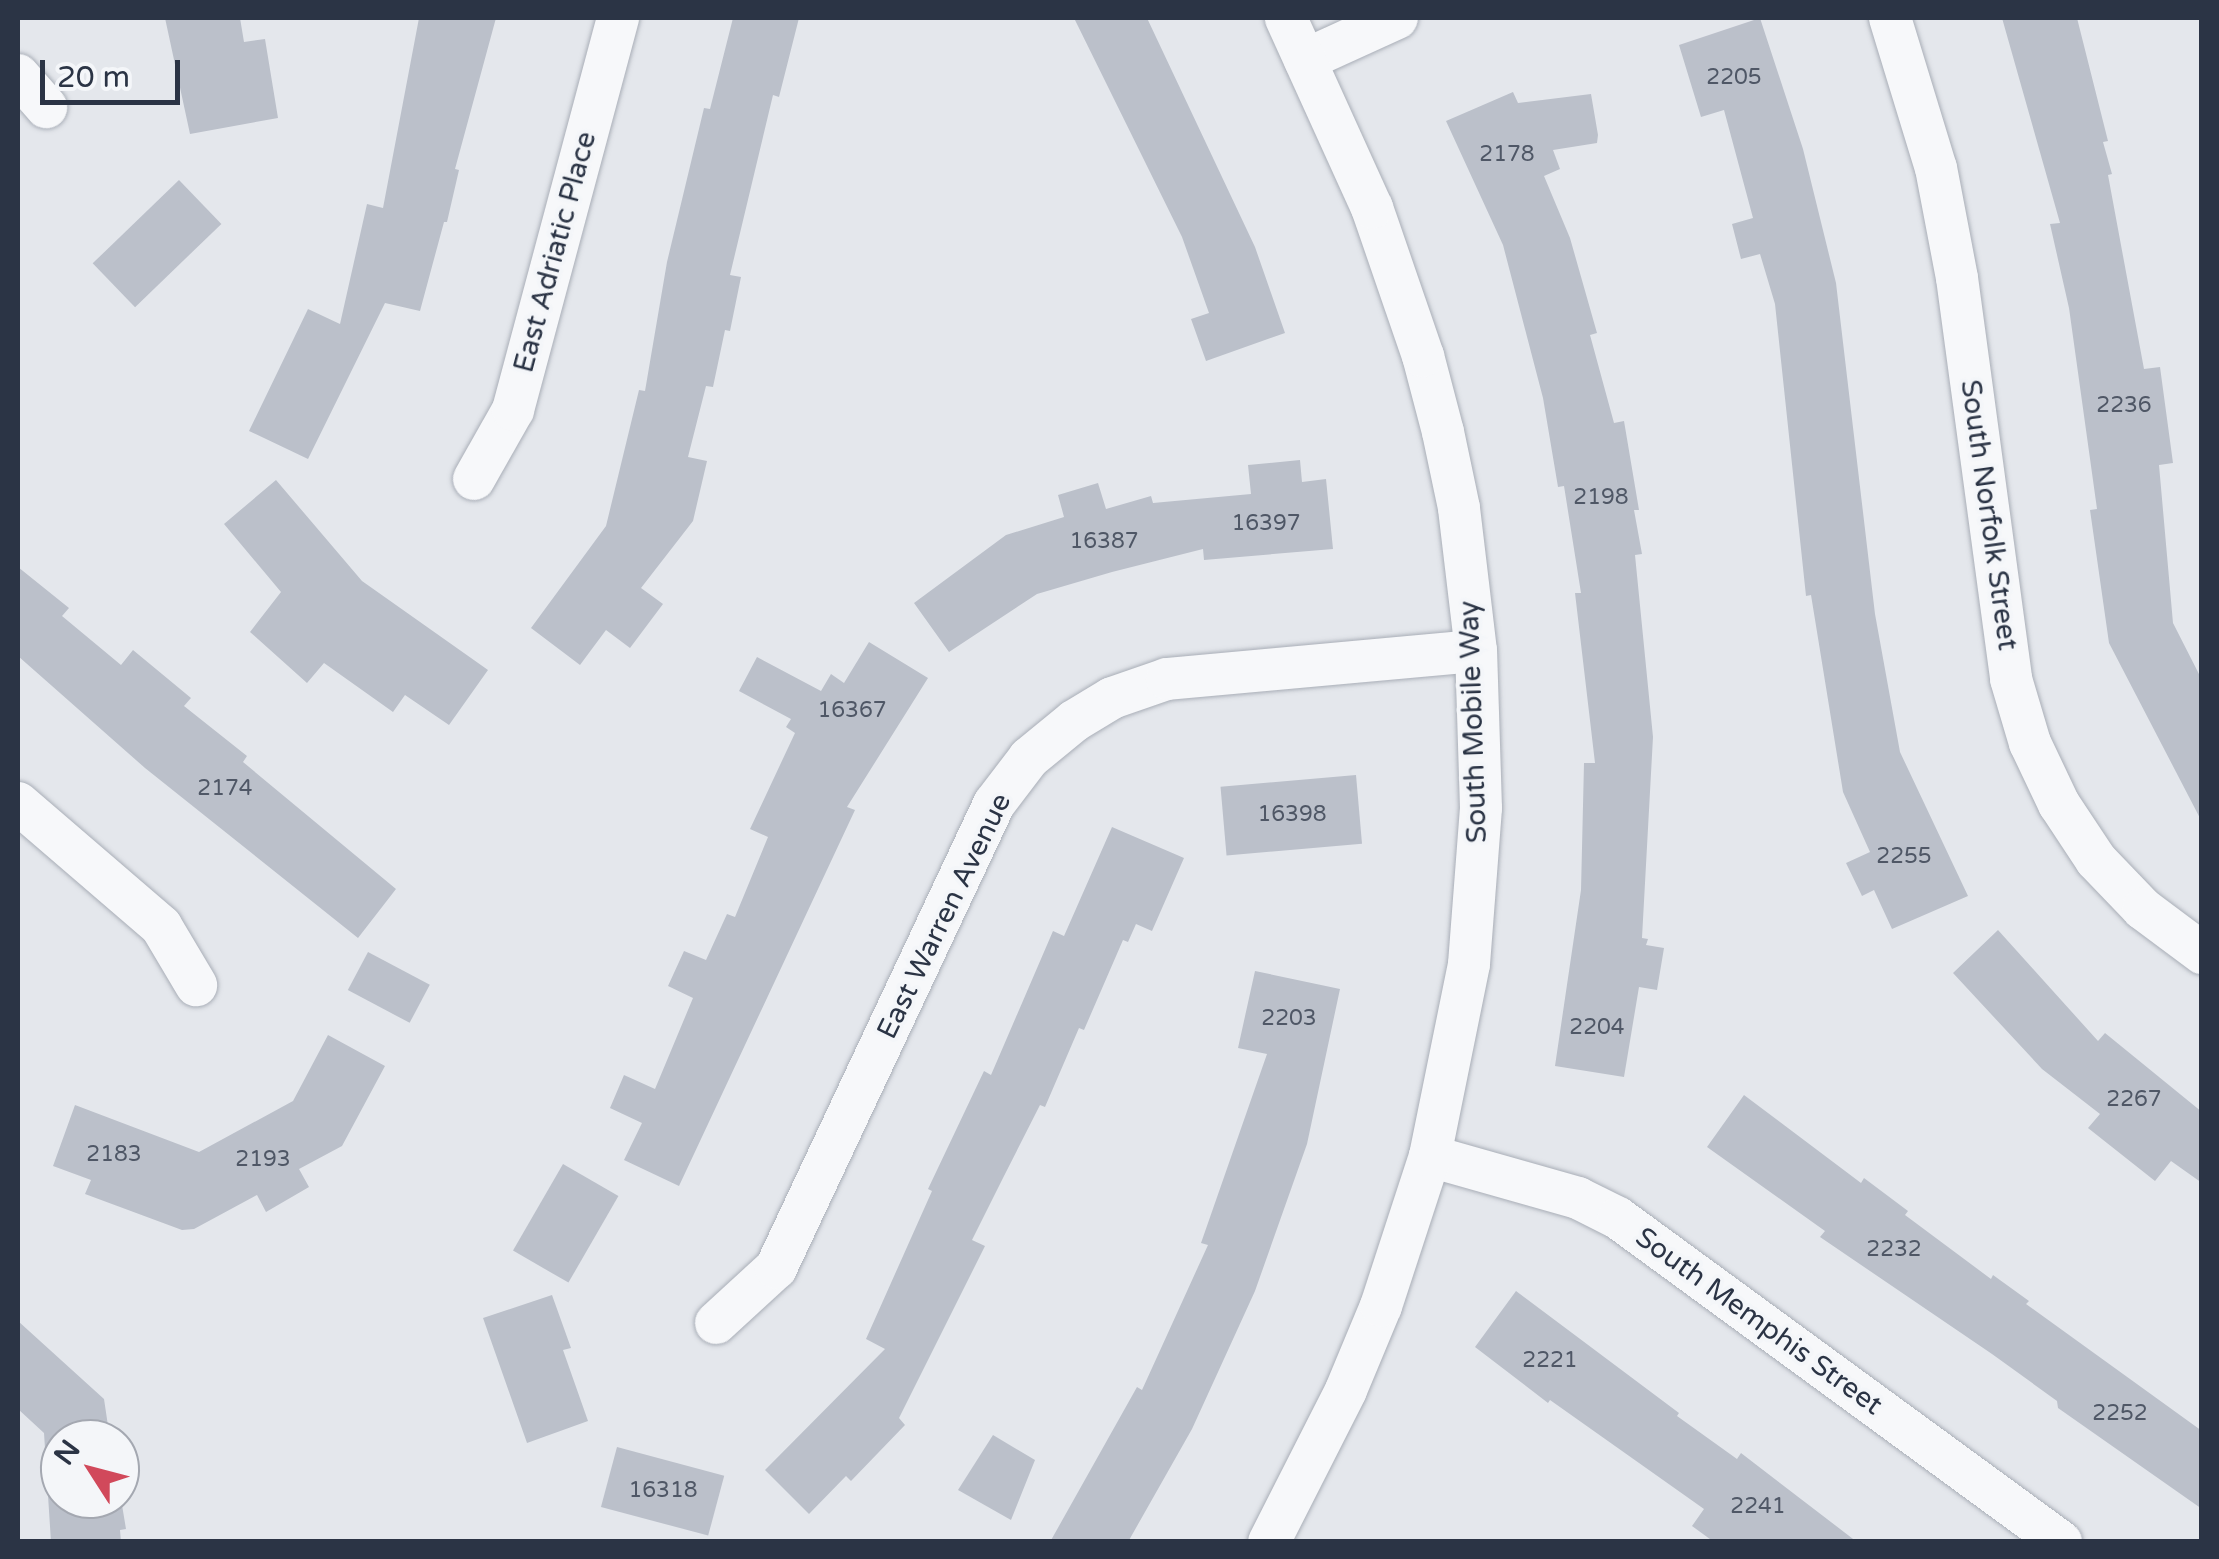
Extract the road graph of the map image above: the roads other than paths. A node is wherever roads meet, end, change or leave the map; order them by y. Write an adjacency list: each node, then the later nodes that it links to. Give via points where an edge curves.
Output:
1 (618, 18): 8 (street, East Adriatic Place, via 512,410)
2 (1286, 18): 5 (street, South Mobile Way)
3 (1397, 18): 5 (street)
4 (1890, 18): 11 (street, South Norfolk Street, via 1936,168 2011,679 2030,743 2096,860 2143,909)
5 (1305, 60): 9 (street, South Mobile Way, via 1372,208 1423,356 1458,508)
6 (18, 75): 7 (street)
7 (46, 107)
8 (474, 479)
9 (1476, 652): 13 (street, South Mobile Way, via 1481,808 1468,964); 14 (street, East Warren Avenue, via 1167,679 1112,698 1029,758 994,804 776,1268)
10 (18, 804): 12 (street, via 162,926)
11 (2202, 953)
12 (196, 985)
13 (1430, 1156): 15 (street, South Mobile Way, via 1346,1390); 16 (street, South Memphis Street, via 1578,1198 1618,1218)
14 (716, 1323)
15 (1268, 1542)
16 (2061, 1542)

